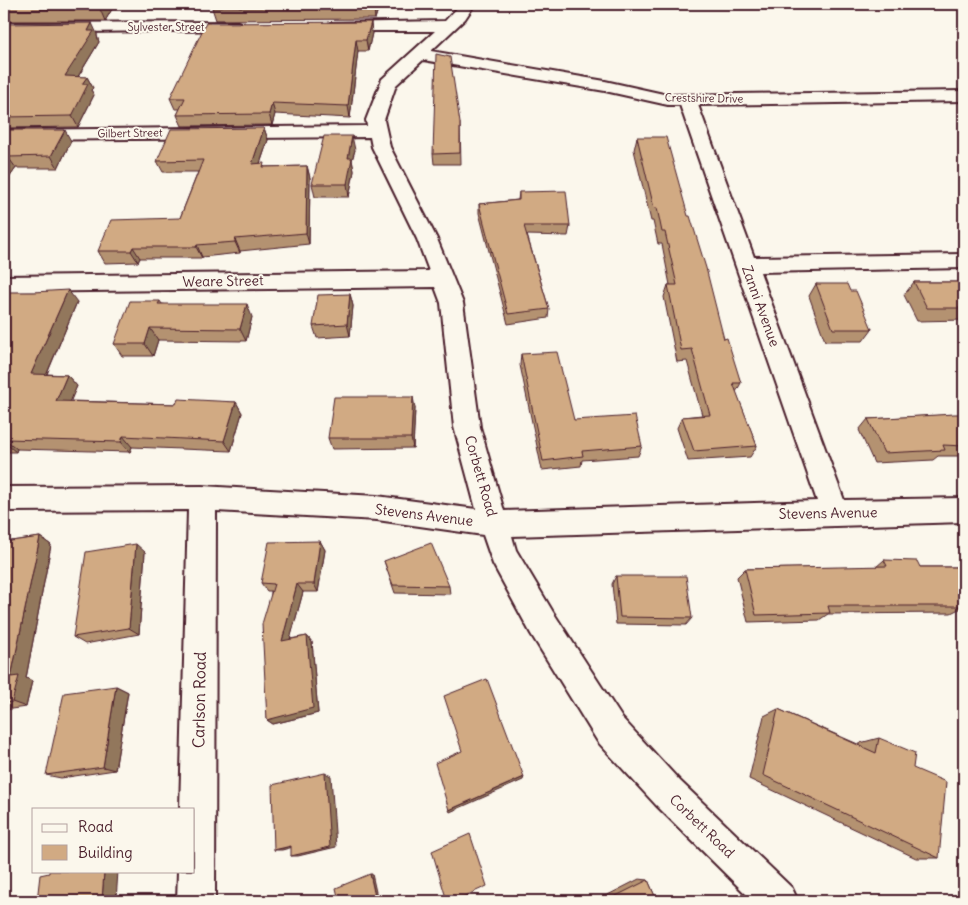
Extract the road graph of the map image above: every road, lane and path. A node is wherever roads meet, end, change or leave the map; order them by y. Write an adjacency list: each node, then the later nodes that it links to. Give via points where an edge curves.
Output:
1 (468, 4): 3 (street, Corbett Road)
2 (322, 26): 3 (street)
3 (449, 26): 6 (street, Corbett Road)
4 (254, 27): 5 (street, Sylvester Street)
5 (4, 28)
6 (419, 54): 8 (street, Crestshire Drive, via 606,86 668,100); 9 (street, Corbett Road, via 388,83 374,120)
7 (964, 96): 8 (street, Crestshire Drive)
8 (687, 100): 12 (street, Zanni Avenue)
9 (377, 131): 10 (street, Gilbert Street); 13 (street, Corbett Road, via 381,147 427,239)
10 (4, 134)
11 (964, 261): 12 (street)
12 (746, 264): 18 (street, Zanni Avenue)
13 (443, 279): 14 (street, Weare Street); 19 (street, Corbett Road, via 452,303 467,427)
14 (4, 284)
15 (202, 498): 16 (street, Stevens Avenue); 19 (street, Stevens Avenue, via 377,508); 20 (street, Carlson Road)
16 (4, 499)
17 (964, 510): 18 (street, Stevens Avenue)
18 (835, 513): 19 (street, Stevens Avenue)
19 (494, 524): 21 (street, Corbett Road, via 503,555 610,730 668,793)
20 (196, 901)
21 (779, 901)

